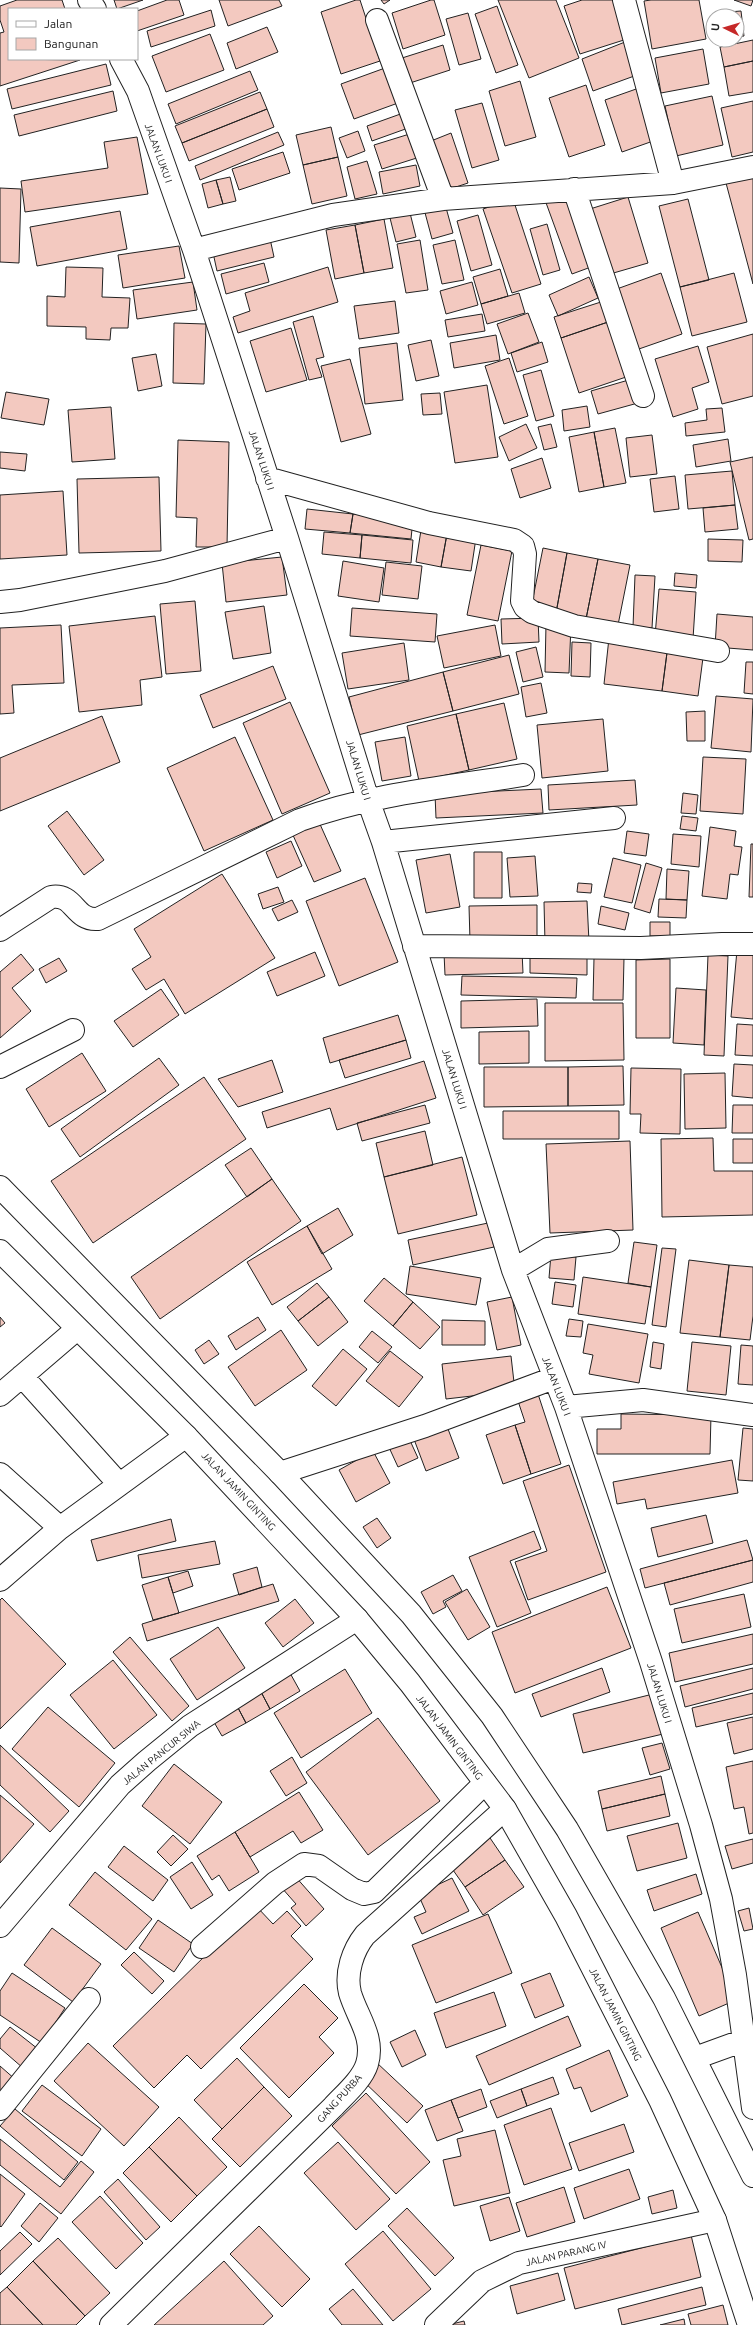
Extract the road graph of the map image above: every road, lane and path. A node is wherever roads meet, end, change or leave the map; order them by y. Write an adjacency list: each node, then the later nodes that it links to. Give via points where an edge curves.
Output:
1 (624, 0): 5 (main road)
2 (377, 20): 7 (main road)
3 (122, 60): 8 (main road, JALAN LUKU I, via 138,91)
4 (753, 167): 5 (main road)
5 (673, 183): 6 (main road)
6 (574, 188): 7 (main road); 9 (main road)
7 (443, 199): 8 (main road, via 333,215)
8 (194, 250): 10 (main road, JALAN LUKU I)
9 (643, 396)
10 (268, 478): 11 (main road, JALAN LUKU I); 13 (main road, via 429,523 514,540 523,546 525,554 522,601 532,612 574,626)
11 (287, 538): 12 (main road, via 165,570); 15 (main road, JALAN LUKU I)
12 (0, 602)
13 (718, 651)
14 (523, 775): 15 (main road)
15 (368, 800): 17 (main road, JALAN LUKU I); 18 (main road, via 300,820 98,919 89,920 65,897 59,896 51,897)
16 (614, 818): 17 (main road)
17 (383, 842): 20 (main road, JALAN LUKU I)
18 (0, 930)
19 (753, 944): 20 (main road, via 641,948)
20 (414, 946): 26 (main road, JALAN LUKU I)
21 (73, 1030): 22 (main road)
22 (0, 1067)
23 (0, 1187): 34 (main road)
24 (608, 1242): 26 (main road, via 548,1249)
25 (0, 1251): 27 (main road, JALAN JAMIN GINTING)
26 (513, 1270): 29 (main road, JALAN LUKU I)
27 (77, 1329): 28 (main road); 33 (main road, JALAN JAMIN GINTING)
28 (22, 1376): 30 (main road); 36 (main road)
29 (554, 1378): 31 (main road, JALAN LUKU I); 34 (main road, via 425,1426)
30 (0, 1395)
31 (566, 1407): 32 (main road, via 643,1400); 45 (main road, JALAN LUKU I, via 701,1825 721,1899)
32 (753, 1415)
33 (186, 1436): 36 (main road); 39 (main road, JALAN JAMIN GINTING)
34 (280, 1473): 46 (main road, via 411,1614 492,1716 566,1829 664,1998)
35 (0, 1474): 37 (main road)
36 (119, 1484): 37 (main road)
37 (60, 1528): 38 (main road)
38 (0, 1580)
39 (357, 1619): 40 (main road, JALAN JAMIN GINTING, via 410,1683); 42 (main road, JALAN PANCUR SIWA, via 190,1726 147,1761 120,1785)
40 (485, 1783): 41 (main road, JALAN JAMIN GINTING); 43 (main road, via 374,1892 364,1894 352,1889 320,1866 304,1864 275,1883)
41 (505, 1808): 50 (main road, JALAN JAMIN GINTING, via 566,1916 657,2093); 51 (main road, GANG PURBA, via 365,1935 355,1948 350,1993 361,2017 369,2045 367,2064 358,2079 333,2107)
42 (0, 1926)
43 (202, 1947)
44 (89, 1999): 48 (main road)
45 (748, 2039): 46 (main road); 47 (main road, JALAN LUKU I)
46 (695, 2058): 49 (main road)
47 (753, 2108)
48 (0, 2109)
49 (753, 2176)
50 (715, 2220): 52 (main road, JALAN PARANG IV, via 519,2263 482,2281); 53 (main road, JALAN JAMIN GINTING)
51 (112, 2325)
52 (436, 2325)
53 (749, 2325)

